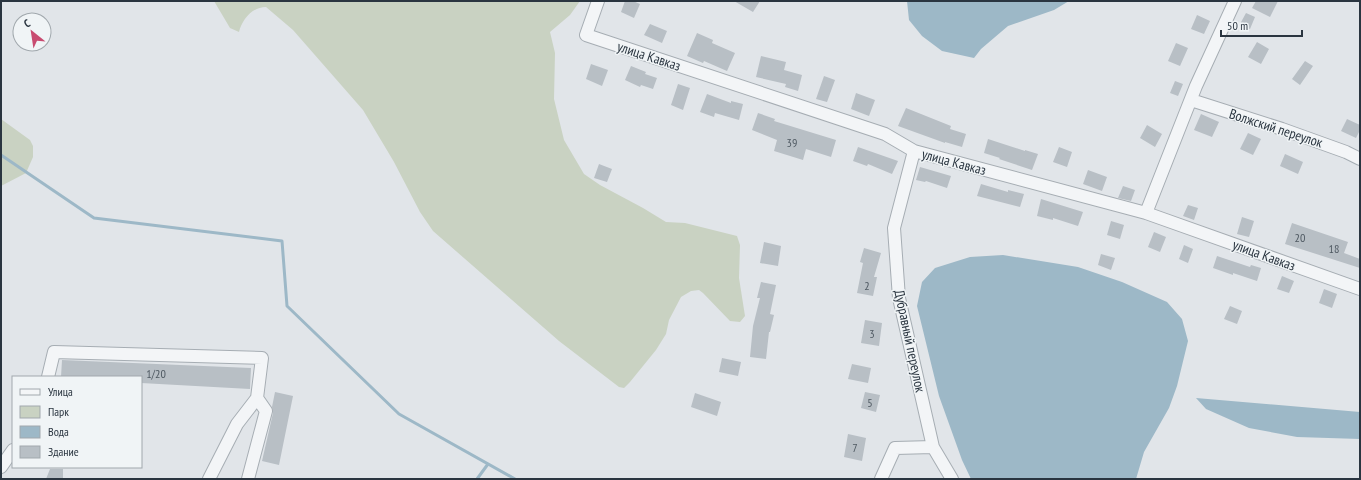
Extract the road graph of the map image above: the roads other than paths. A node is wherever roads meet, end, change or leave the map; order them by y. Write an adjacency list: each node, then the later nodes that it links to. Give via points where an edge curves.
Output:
1 (598, 1): 4 (street, улица Кавказ, via 586,35 885,134)
2 (1235, 1): 3 (street)
3 (1191, 100): 5 (street, Волжский переулок, via 1282,129); 6 (street)
4 (914, 151): 6 (street, улица Кавказ); 10 (street, Дубравный переулок, via 894,228 899,298)
5 (1360, 159)
6 (1146, 213): 7 (street, улица Кавказ)
7 (1360, 289)
8 (48, 376): 9 (street, via 54,352 262,358)
9 (257, 398): 13 (street, via 238,424); 14 (street, via 266,411)
10 (933, 447): 15 (street, via 895,448); 16 (street, Дубравный переулок)
11 (12, 451): 12 (street)
12 (1, 467)
13 (210, 479)
14 (248, 479)
15 (881, 479)
16 (952, 479)

